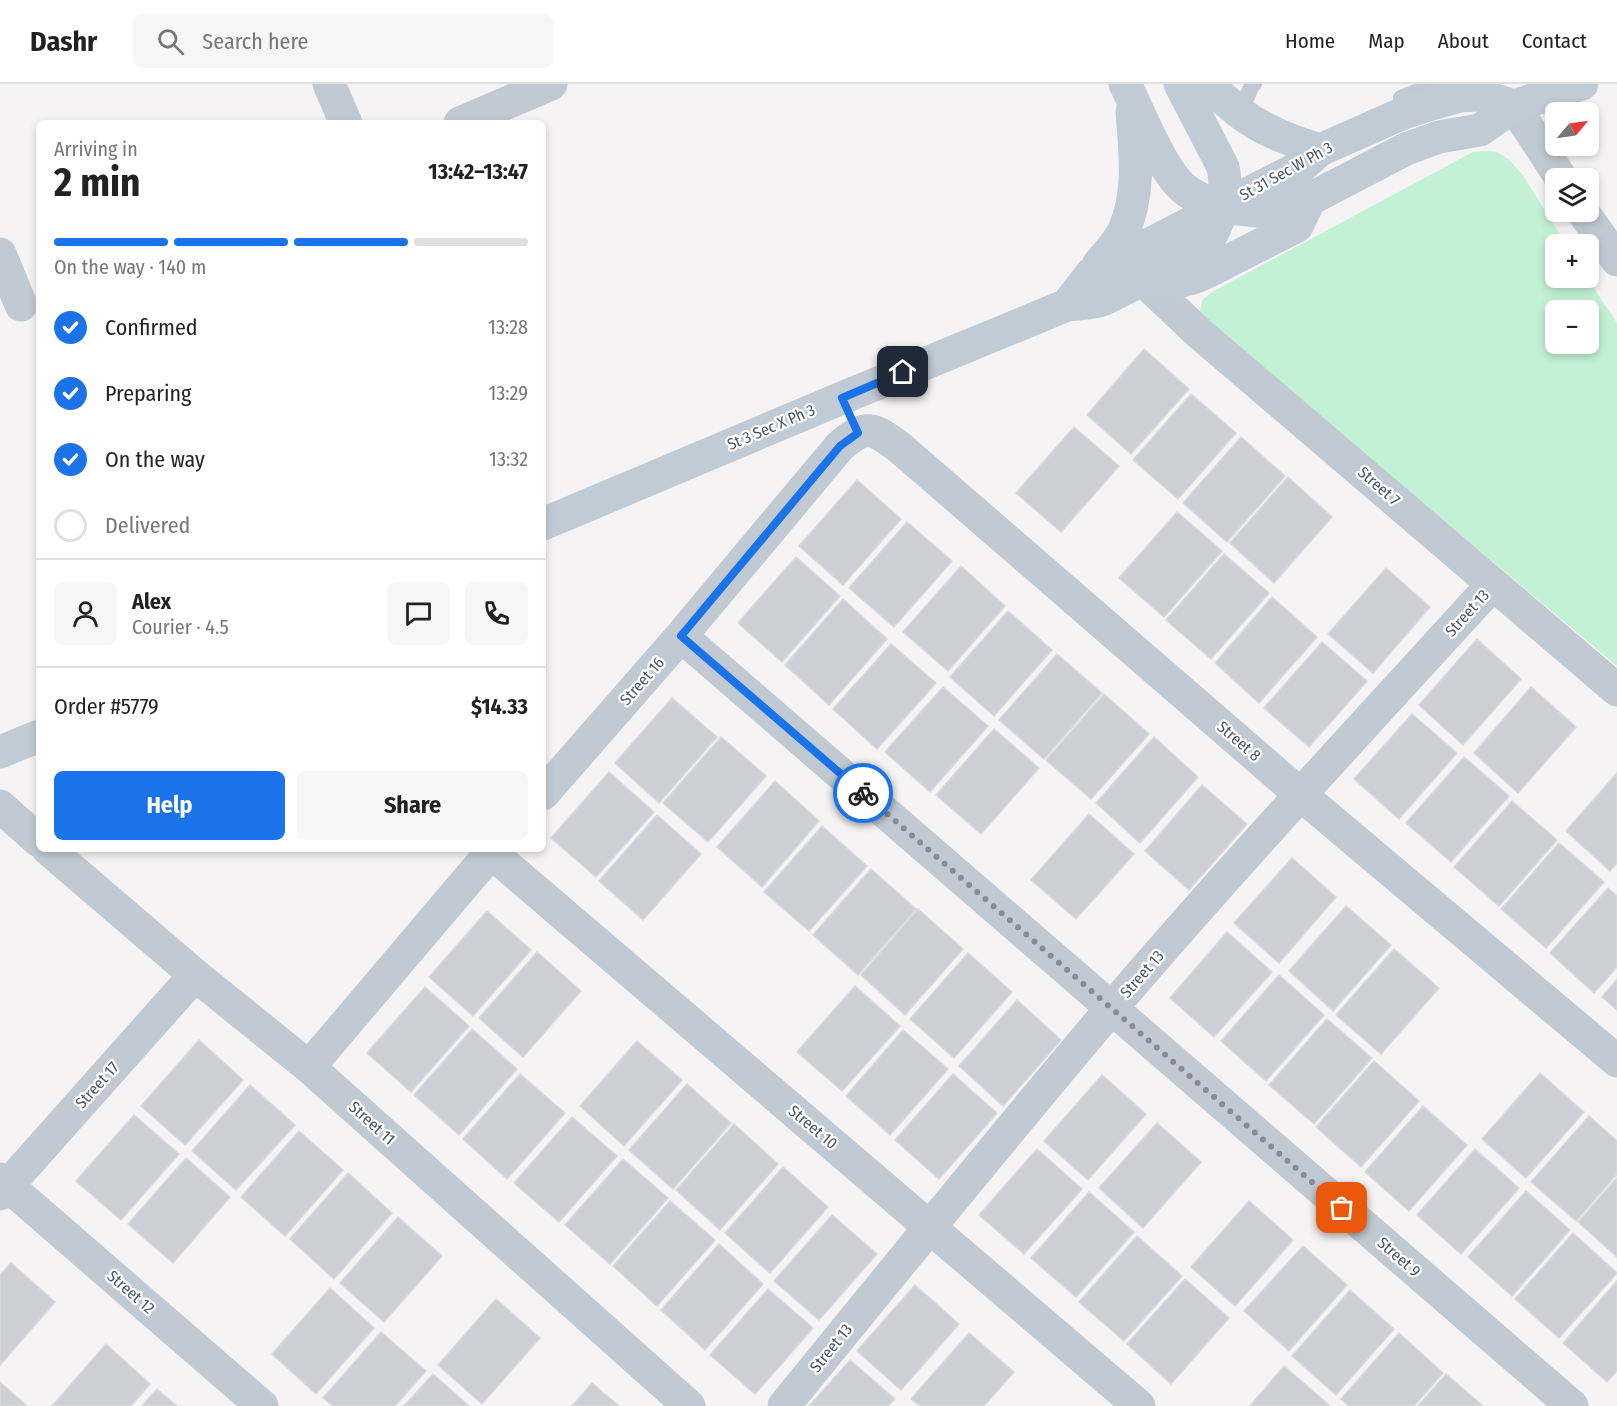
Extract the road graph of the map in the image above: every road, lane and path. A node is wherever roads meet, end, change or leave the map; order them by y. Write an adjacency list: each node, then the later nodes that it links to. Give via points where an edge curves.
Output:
1 (329, 84): 12 (street)
2 (551, 84): 13 (street)
3 (1180, 84): 17 (main road, via 1223,167 1226,178)
4 (1207, 84): 11 (main road)
5 (1254, 84): 11 (lane)
6 (1436, 84): 9 (lane)
7 (1576, 85): 10 (main road, St 31 Sec W Ph 3)
8 (1128, 89): 17 (main road, via 1179,184 1192,195); 21 (main road, via 1136,158 1133,203 1122,234)
9 (1400, 98): 10 (main road, St 31 Sec W Ph 3, via 1480,95); 14 (main road, St 31 Sec W Ph 3)
10 (1514, 106): 15 (street); 16 (main road, St 31 Sec W Ph 3, via 1480,130 1439,137 1406,149)
11 (1240, 113): 14 (main road, via 1265,129)
12 (345, 120)
13 (467, 120)
14 (1320, 150): 17 (main road, St 31 Sec W Ph 3, via 1302,166)
15 (1554, 168)
16 (1311, 198): 17 (main road, St 31 Sec W Ph 3, via 1289,210 1275,212); 22 (main road, via 1297,226 1213,270 1181,281)
17 (1222, 207): 21 (main road, St 3 Sec X Ph 3); 22 (main road, St 3 Sec X Ph 3, via 1213,231 1197,251)
18 (1590, 222): 20 (street)
19 (0, 254): 24 (street)
20 (1617, 260)
21 (1091, 274): 23 (main road, St 3 Sec X Ph 3)
22 (1146, 278): 23 (main road, St 3 Sec X Ph 3, via 1101,300); 28 (street, Street 7, via 1199,333)
23 (1067, 305): 25 (main road, St 3 Sec X Ph 3)
24 (20, 306)
25 (842, 398): 26 (street); 27 (main road, St 3 Sec X Ph 3)
26 (858, 433): 29 (street, Street 16, via 840,446); 34 (street, Street 8, via 876,431 899,447)
27 (546, 523)
28 (1493, 584): 30 (street, Street 7); 34 (street, Street 13)
29 (681, 636): 33 (street, Street 16); 41 (street, Street 9)
30 (1617, 690)
31 (36, 737): 32 (main road)
32 (0, 753)
33 (546, 791)
34 (1301, 795): 41 (street, Street 13); 42 (street, Street 8)
35 (0, 806): 36 (street)
36 (36, 838)
37 (52, 852): 40 (street, Street 11)
38 (489, 852): 43 (street)
39 (493, 852): 45 (street, Street 10)
40 (195, 975): 43 (street, Street 11); 44 (street, Street 17)
41 (1112, 1009): 45 (street, Street 13); 50 (street, Street 9)
42 (1617, 1062)
43 (309, 1067): 47 (street, Street 11)
44 (2, 1186): 46 (street, Street 12)
45 (930, 1226): 48 (street, Street 13); 49 (street, Street 10)
46 (262, 1406)
47 (689, 1406)
48 (784, 1406)
49 (1139, 1406)
50 (1572, 1406)

